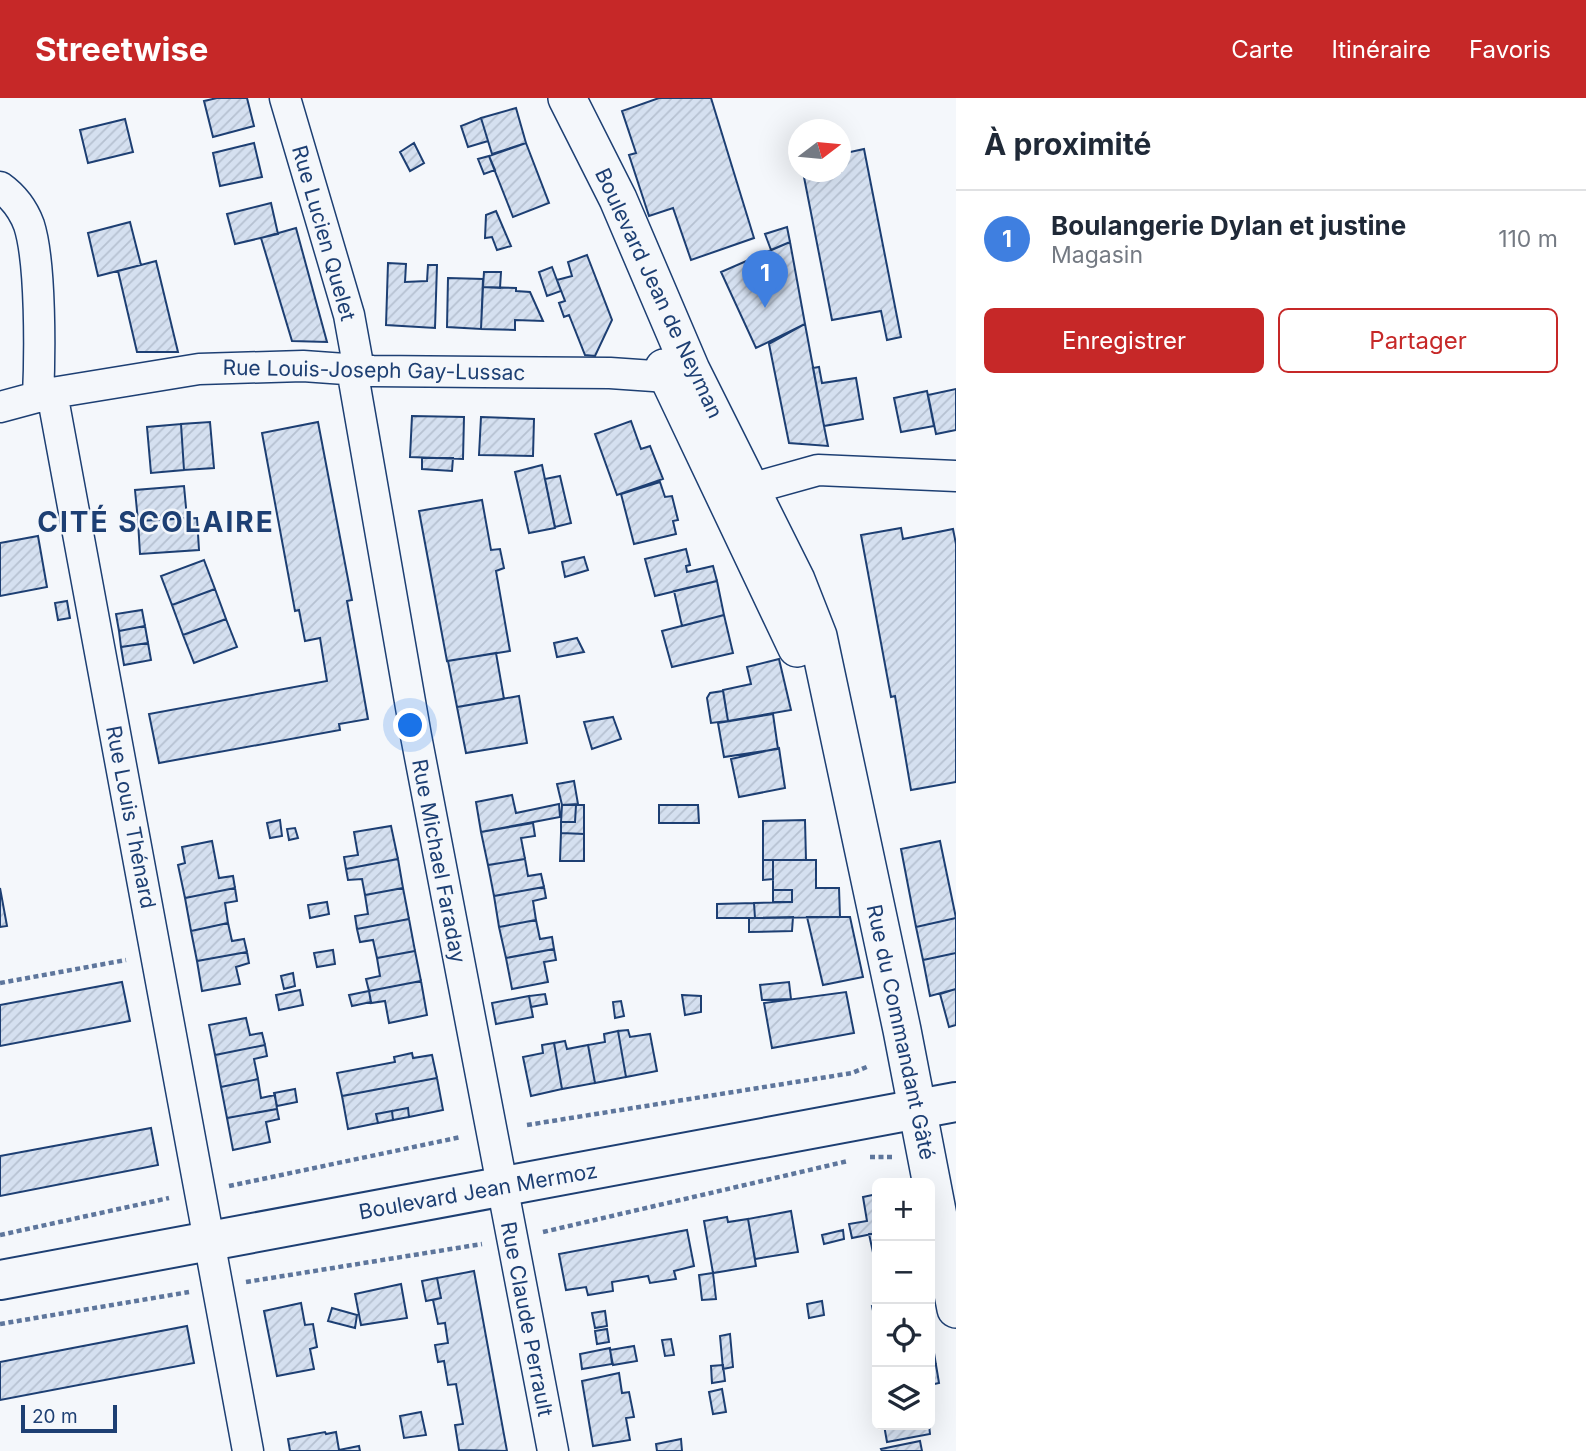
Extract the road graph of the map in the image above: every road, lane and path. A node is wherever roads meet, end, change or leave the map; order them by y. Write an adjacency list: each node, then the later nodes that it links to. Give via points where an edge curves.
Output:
1 (285, 98): 3 (street, Rue Lucien Quelet, via 349,315)
2 (0, 187): 5 (street, Rue Louis Thénard, via 11,195 30,227)
3 (356, 370): 4 (street, Rue Louis-Joseph Gay-Lussac); 5 (street, Rue Louis-Joseph Gay-Lussac, via 303,366 199,369); 18 (street, Rue Michael Faraday, via 416,736)
4 (668, 377): 8 (street, Boulevard Jean de Neyman); 8 (street, Boulevard Jean de Neyman, via 594,200 567,98 618,199)
5 (45, 395): 6 (street, Rue Louis-Joseph Gay-Lussac); 9 (street, Rue Louis Thénard)
6 (0, 407)
7 (956, 476): 8 (street, via 818,470)
8 (738, 493): 13 (street, Rue du Commandant Gâté, via 765,575 843,755)
9 (156, 954): 10 (path); 20 (street, Rue Louis Thénard)
10 (0, 983)
11 (869, 1066): 14 (path, via 852,1073)
12 (956, 1102): 13 (main road, Boulevard Jean Mermoz)
13 (918, 1109): 18 (main road, Boulevard Jean Mermoz); 22 (street, Rue du Commandant Gâté)
14 (527, 1125)
15 (867, 1157): 16 (path)
16 (902, 1157)
17 (854, 1160): 19 (path)
18 (501, 1187): 20 (main road, Boulevard Jean Mermoz); 24 (street, Rue Claude Perrault)
19 (532, 1234)
20 (209, 1241): 21 (main road, Boulevard Jean Mermoz); 23 (street, Rue Louis Thénard)
21 (0, 1280)
22 (956, 1309)
23 (248, 1451)
24 (553, 1451)

